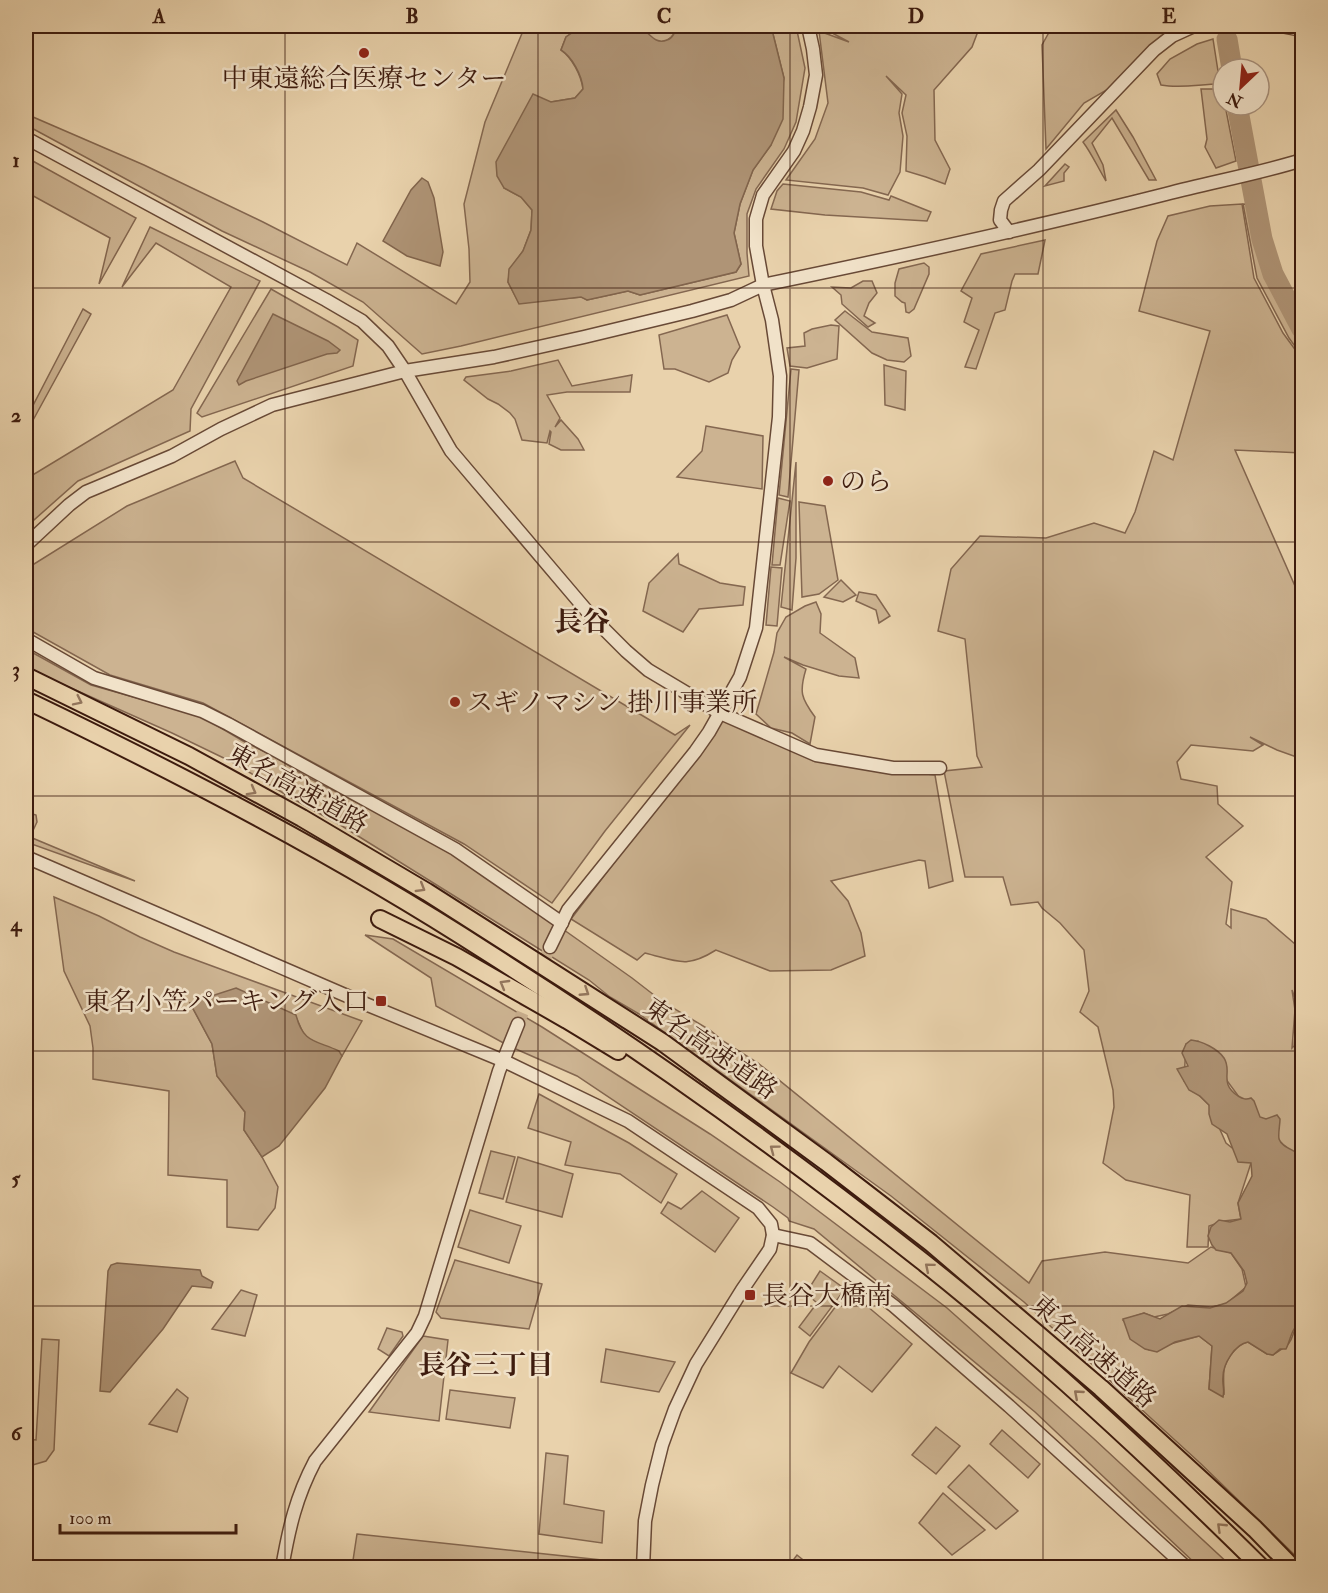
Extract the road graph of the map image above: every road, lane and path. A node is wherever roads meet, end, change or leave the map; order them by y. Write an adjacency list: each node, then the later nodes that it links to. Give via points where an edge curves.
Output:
1 (808, 26): 8 (street, via 816,75 810,107 794,151 763,195 756,219)
2 (1194, 26): 7 (street, via 1154,50 1005,201 999,220)
3 (1281, 26): 4 (street)
4 (1302, 30)
5 (26, 138): 9 (street, via 362,321 388,346)
6 (1302, 160): 7 (street)
7 (1009, 232): 8 (street)
8 (763, 285): 9 (street, via 731,300 606,332 494,357); 14 (street, via 780,376 779,417 756,628 740,677)
9 (405, 371): 10 (street, via 272,405 172,456 86,492); 14 (street, via 451,451 592,617 648,670)
10 (26, 545)
11 (26, 639): 18 (street, via 94,678 202,711 228,724 455,849)
12 (26, 676): 28 (highway, 東名高速道路, one-way to 28, via 189,756 311,823 446,903 662,1042 931,1243 1101,1388)
13 (26, 700): 22 (highway, 東名高速道路, via 216,795 397,897 573,1008)
14 (720, 713): 15 (street, via 816,755 893,768); 18 (street, via 695,752 568,910)
15 (940, 768)
16 (26, 857): 21 (street)
17 (381, 919): 22 (highway, one-way to 17, via 558,1014)
18 (562, 923): 19 (street)
19 (550, 947)
20 (518, 1024): 21 (street)
21 (504, 1061): 23 (street, via 628,1121 758,1208 771,1224); 24 (street, via 425,1316 417,1333 315,1461 298,1498)
22 (753, 1132): 27 (highway, 東名高速道路, one-way to 22, via 1087,1401 923,1262)
23 (773, 1235): 25 (street, via 770,1249 696,1364 675,1409 652,1485 645,1521); 26 (street, via 810,1243 894,1306)
24 (282, 1568)
25 (643, 1568)
26 (1187, 1568)
27 (1262, 1568)
28 (1293, 1568)

